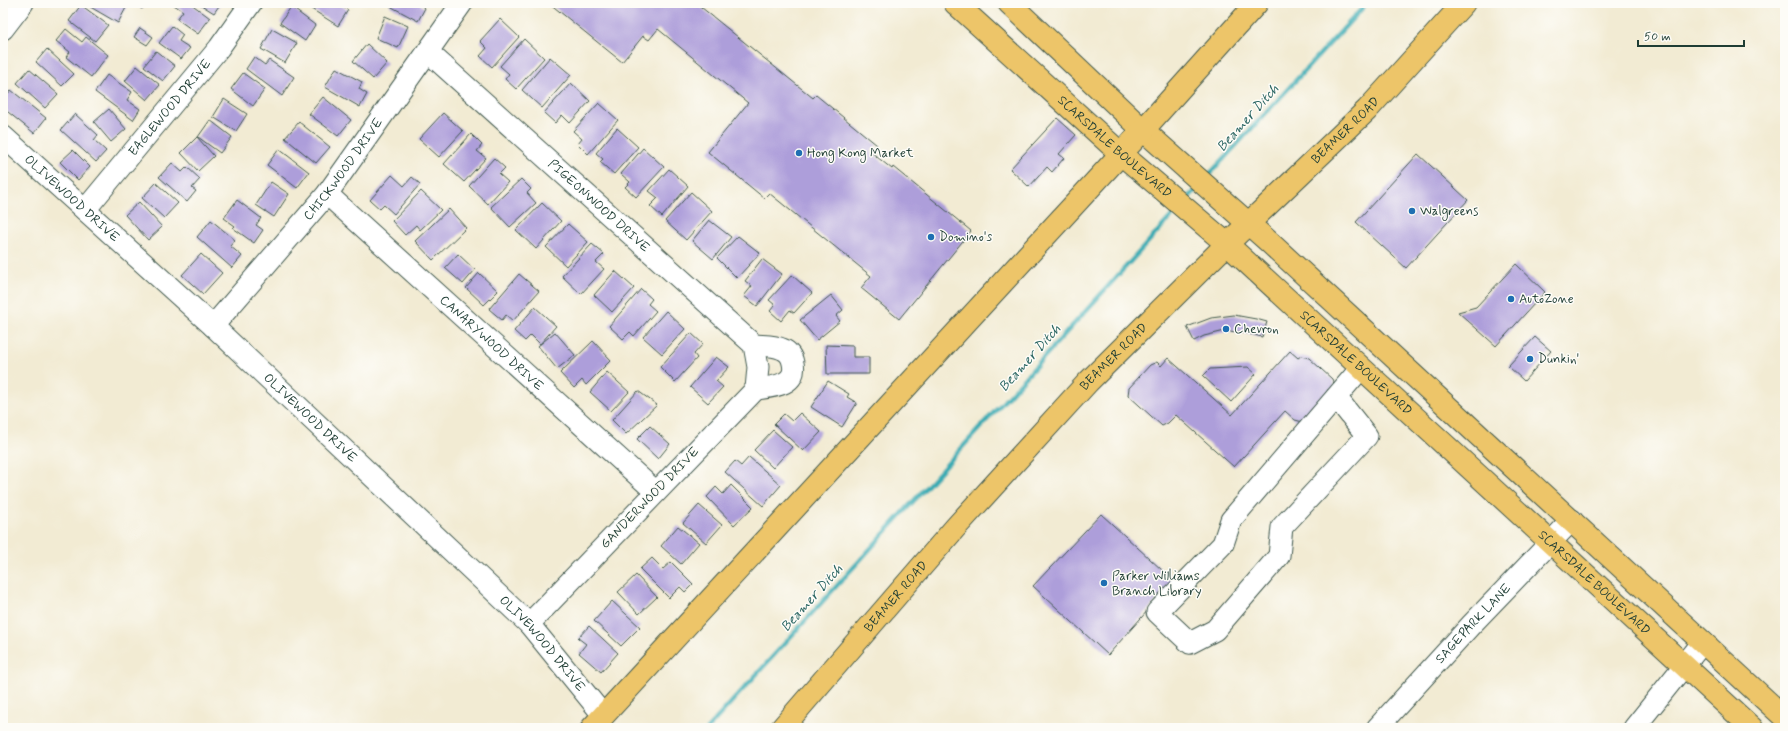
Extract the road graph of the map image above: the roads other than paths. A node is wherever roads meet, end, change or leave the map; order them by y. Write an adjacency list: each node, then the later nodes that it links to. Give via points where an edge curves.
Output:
1 (23, 3): 8 (street)
2 (251, 3): 14 (street, EAGLEWOOD DRIVE, via 220,48)
3 (462, 3): 9 (street, CHICKWOOD DRIVE)
4 (955, 3): 12 (main road, SCARSDALE BOULEVARD)
5 (1009, 3): 10 (main road)
6 (1257, 3): 10 (main road)
7 (1464, 3): 15 (main road, BEAMER ROAD, via 1367,110)
8 (3, 30)
9 (428, 52): 13 (street, CHICKWOOD DRIVE); 18 (street, PIGEONWOOD DRIVE)
10 (1149, 135): 12 (main road); 15 (main road)
11 (3, 136): 14 (street, OLIVEWOOD DRIVE)
12 (1127, 158): 16 (main road, SCARSDALE BOULEVARD); 29 (main road)
13 (327, 194): 17 (street, CHICKWOOD DRIVE); 22 (street, CANARYWOOD DRIVE)
14 (85, 210): 17 (street, OLIVEWOOD DRIVE)
15 (1243, 219): 16 (main road, BEAMER ROAD); 23 (main road)
16 (1219, 237): 19 (main road, SCARSDALE BOULEVARD); 30 (main road, BEAMER ROAD, via 953,531)
17 (213, 326): 25 (street, OLIVEWOOD DRIVE)
18 (754, 345): 20 (street, via 758,367); 20 (street, via 782,349 788,353 794,366 788,380 782,384)
19 (1361, 368): 21 (street); 24 (main road, SCARSDALE BOULEVARD)
20 (756, 389): 22 (street, GANDERWOOD DRIVE)
21 (1336, 397): 21 (street, via 1231,520 1223,544 1157,612 1190,643 1215,630 1279,556 1282,527 1367,436)
22 (656, 492): 25 (street, GANDERWOOD DRIVE)
23 (1572, 520): 24 (street, SAGEPARK LANE); 26 (main road)
24 (1550, 542): 27 (main road, SCARSDALE BOULEVARD); 31 (street, SAGEPARK LANE)
25 (529, 624): 29 (street, OLIVEWOOD DRIVE)
26 (1702, 642): 27 (street); 28 (main road)
27 (1683, 666): 32 (street); 33 (main road, SCARSDALE BOULEVARD)
28 (1785, 718)
29 (598, 722)
30 (782, 728)
31 (1377, 728)
32 (1634, 728)
33 (1752, 728)

